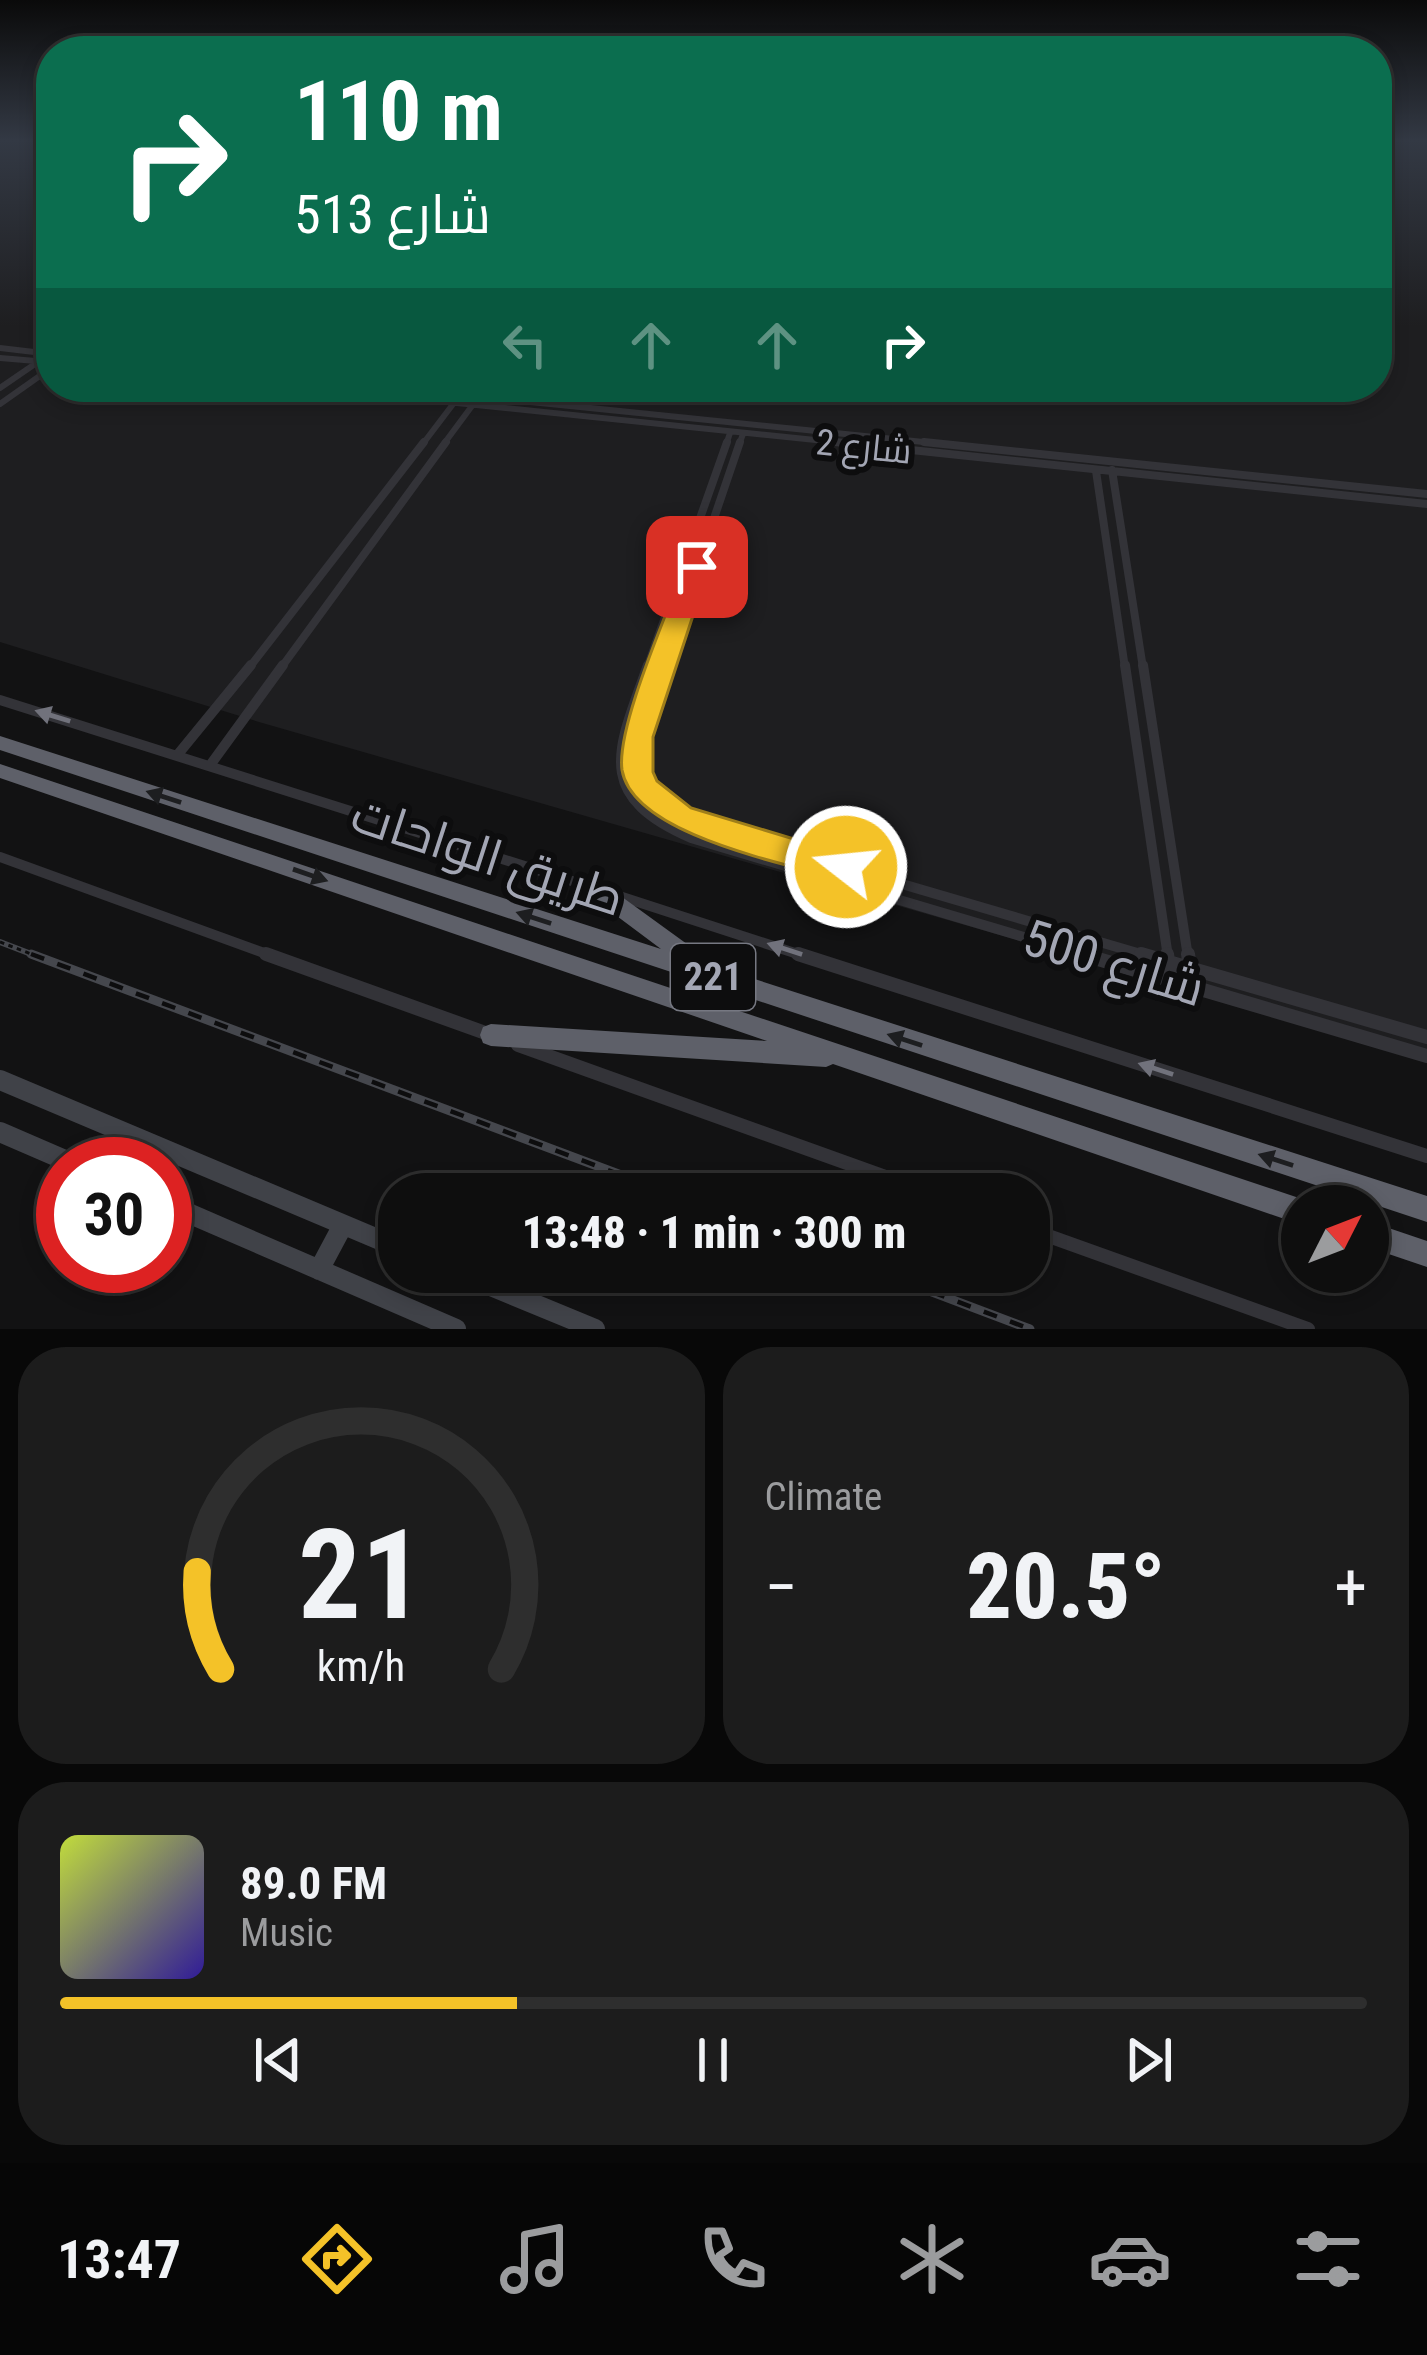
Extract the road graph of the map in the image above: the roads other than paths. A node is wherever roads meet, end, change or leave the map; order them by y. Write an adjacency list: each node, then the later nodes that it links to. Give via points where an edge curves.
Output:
1 (0, 348): 2 (street)
2 (36, 355)
3 (0, 358): 4 (street)
4 (36, 362)
5 (36, 363): 7 (street)
6 (36, 372): 12 (street)
7 (0, 388)
8 (455, 402): 25 (street)
9 (475, 402): 26 (street)
10 (484, 402): 14 (street, شارع 2)
11 (485, 402): 13 (street, شارع 2)
12 (0, 404)
13 (747, 431): 14 (street, شارع 2); 15 (street, شارع 2); 16 (street, شارع 2); 19 (street)
14 (730, 433): 19 (street)
15 (1112, 467): 16 (street, شارع 2); 17 (street, شارع 2); 18 (street, شارع 2); 35 (street)
16 (1096, 471): 34 (street)
17 (1427, 494)
18 (1427, 504)
19 (710, 507): 20 (street)
20 (684, 587): 22 (street, شارع 500); 23 (street, شارع 500)
21 (0, 700): 25 (street, طريق الواحات / 221, one-way to 21)
22 (631, 714): 23 (street); 30 (street, شارع 500, via 618,765 640,808 671,831)
23 (644, 715): 28 (street, شارع 500, via 638,772 660,805)
24 (0, 743): 36 (highway, طريق الواحات / 221, one-way to 24)
25 (179, 753): 26 (street, طريق الواحات / 221)
26 (212, 764): 31 (street, طريق الواحات / 221)
27 (0, 771): 42 (highway, طريق الواحات / 221, one-way to 42)
28 (805, 855): 30 (street); 32 (street, شارع 500)
29 (0, 857): 39 (street)
30 (801, 871): 33 (street, شارع 500)
31 (593, 887): 36 (highway); 46 (street, طريق الواحات / 221, one-way to 31)
32 (1051, 928): 33 (street); 34 (street, شارع 500)
33 (1050, 944): 37 (street, شارع 500)
34 (1169, 962): 35 (street, شارع 500); 37 (street)
35 (1190, 967): 38 (street); 40 (street, شارع 500)
36 (717, 978): 49 (highway, طريق الواحات / 221, one-way to 36)
37 (1172, 980): 38 (street, شارع 500)
38 (1192, 986): 41 (street, شارع 500)
39 (491, 1035): 42 (highway); 47 (street)
40 (1427, 1036)
41 (1427, 1056)
42 (852, 1058): 48 (highway, طريق الواحات / 221)
43 (0, 1080): 51 (street)
44 (0, 1132): 45 (street)
45 (36, 1148)
46 (1427, 1156)
47 (874, 1173)
48 (1281, 1205)
49 (1427, 1209)
50 (192, 1215): 56 (street)
51 (343, 1225): 53 (street); 56 (street)
52 (1050, 1237): 60 (street)
53 (378, 1239)
54 (1389, 1241): 55 (highway)
55 (1427, 1254)
56 (319, 1270): 58 (street)
57 (508, 1293): 59 (street)
58 (456, 1329)
59 (595, 1329)
60 (1307, 1329)

